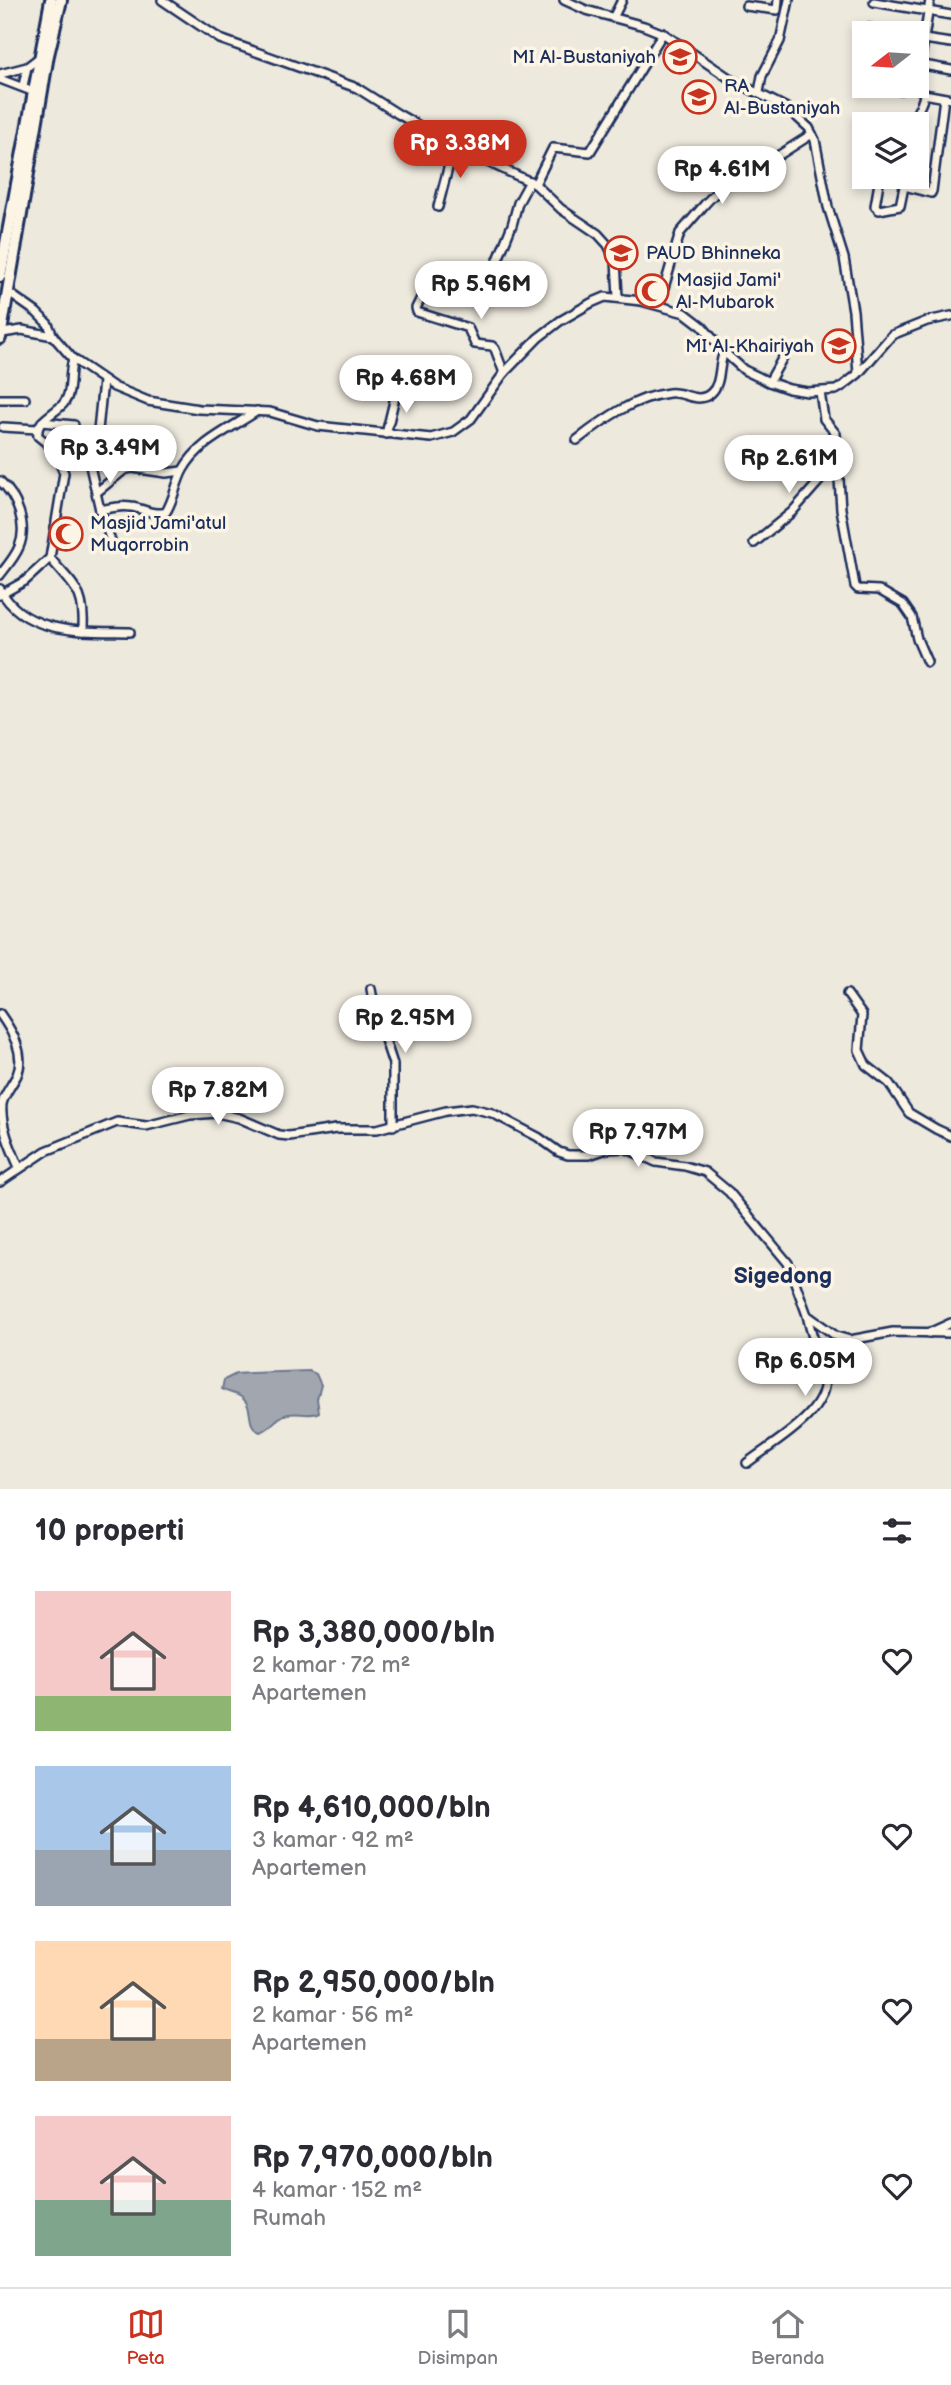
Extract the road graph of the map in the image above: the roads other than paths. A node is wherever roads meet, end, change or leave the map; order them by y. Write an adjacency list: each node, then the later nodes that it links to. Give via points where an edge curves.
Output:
1 (51, 0): 18 (highway)
2 (61, 0): 30 (highway)
3 (162, 0): 29 (street, via 220,38 357,88)
4 (564, 0): 13 (street)
5 (622, 0): 13 (street)
6 (778, 0): 10 (street, via 776,10)
7 (789, 0): 25 (street, via 780,41)
8 (930, 0): 11 (street)
9 (874, 2): 11 (street)
10 (746, 6)
11 (928, 12): 12 (street); 14 (street)
12 (951, 15)
13 (613, 18): 15 (street)
14 (926, 21)
15 (663, 33): 25 (street, via 732,80); 31 (street, via 590,152 553,148)
16 (929, 39): 17 (street)
17 (951, 43)
18 (40, 57): 20 (street); 24 (highway)
19 (929, 66): 21 (street)
20 (27, 67): 22 (street); 23 (street)
21 (951, 70)
22 (0, 76): 23 (street)
23 (23, 86): 24 (street)
24 (34, 92): 30 (highway)
25 (759, 92): 28 (street, via 787,108)
26 (929, 95): 27 (street)
27 (948, 98): 34 (street, via 932,192)
28 (812, 134): 41 (street, via 759,168 743,172 705,204 680,233); 49 (street, via 844,258)
29 (454, 145): 31 (street); 35 (street)
30 (25, 169): 36 (highway); 38 (highway)
31 (533, 183): 37 (street, via 518,203); 40 (street, via 608,245 615,261)
32 (878, 189): 33 (street, via 875,206 879,210 900,206)
33 (904, 189)
34 (918, 189)
35 (438, 207)
36 (0, 276)
37 (485, 292)
38 (9, 293): 43 (highway); 44 (street, via 36,312)
39 (423, 294): 48 (street, via 417,312 468,328 475,344 492,346)
40 (618, 297): 41 (street); 48 (street, via 597,300 560,321)
41 (659, 305): 46 (street, via 694,319)
42 (951, 316): 49 (street, via 892,335)
43 (1, 335): 44 (street, via 22,330)
44 (53, 336): 47 (street)
45 (787, 350): 51 (street)
46 (724, 352): 51 (street, via 744,370); 61 (street, via 717,384 705,397 670,393 630,404)
47 (73, 359): 50 (street); 57 (street, via 65,400)
48 (504, 373): 60 (street, via 471,419 453,432 431,438)
49 (859, 374): 53 (street, via 836,390)
50 (103, 381): 56 (street, via 160,404); 65 (street, via 98,430 88,453)
51 (769, 382): 53 (street)
52 (397, 389): 60 (street)
53 (820, 392): 62 (street, via 824,419 836,434)
54 (0, 399): 55 (street)
55 (25, 399)
56 (257, 411): 60 (street, via 318,426); 63 (street, via 213,438)
57 (39, 425): 58 (street); 59 (street); 69 (street, via 38,436 54,449 64,472)
58 (74, 425)
59 (3, 427)
60 (386, 434)
61 (577, 440)
62 (837, 461): 68 (street, via 792,512); 74 (street, via 855,586 879,590 903,604)
63 (182, 471): 65 (street, via 132,468); 66 (street, via 166,512 124,506)
64 (0, 481): 70 (street, via 13,497 23,534)
65 (97, 492): 66 (street)
66 (100, 510): 67 (street)
67 (111, 541)
68 (754, 543)
69 (50, 558): 71 (street, via 31,576); 72 (street, via 82,598)
70 (0, 575)
71 (1, 593): 72 (street, via 37,623)
72 (83, 631): 73 (street)
73 (130, 632)
74 (927, 662)
75 (371, 989): 78 (street, via 393,1064)
76 (847, 994): 79 (street, via 862,1015 859,1049 866,1065 889,1083 909,1113)
77 (0, 1014): 80 (street, via 17,1044 21,1062 1,1105 3,1128)
78 (393, 1126): 80 (street, via 284,1136 210,1112 146,1126 122,1121 46,1151); 82 (street, via 472,1108 492,1113 568,1155 625,1148 656,1162 705,1172 730,1192 788,1263)
79 (951, 1136)
80 (19, 1167): 81 (street)
81 (0, 1182)
82 (807, 1315): 84 (street, via 842,1339); 86 (street, via 825,1388 810,1415)
83 (951, 1323): 84 (street)
84 (929, 1333): 85 (street)
85 (951, 1333)
86 (747, 1462)

